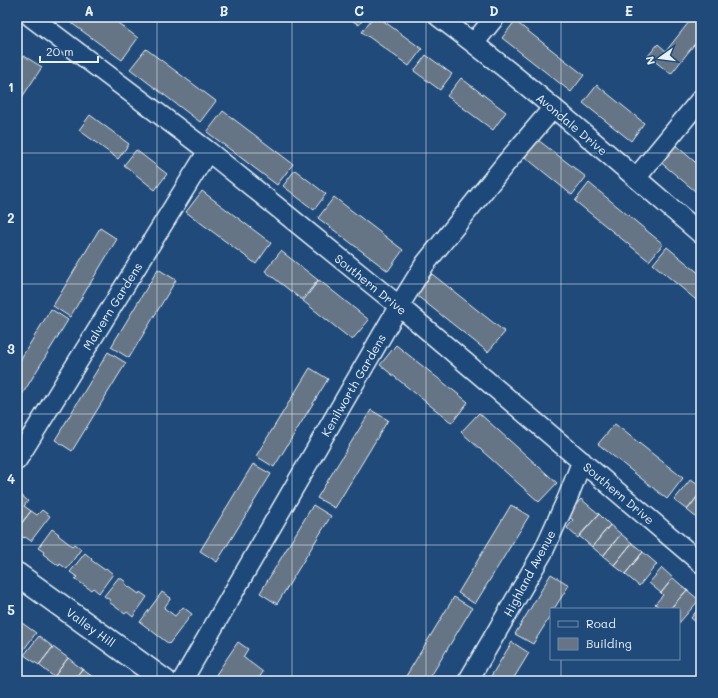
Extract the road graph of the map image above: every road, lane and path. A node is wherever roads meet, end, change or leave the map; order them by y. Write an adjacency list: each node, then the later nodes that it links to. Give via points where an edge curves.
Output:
1 (31, 17): 7 (street, Southern Drive)
2 (439, 17): 4 (street, Avondale Drive)
3 (495, 17): 4 (street)
4 (474, 43): 6 (street, Avondale Drive)
5 (701, 98): 8 (street)
6 (553, 108): 8 (street, Avondale Drive); 10 (street, Kenilworth Gardens, via 425,264)
7 (208, 151): 10 (street, Southern Drive); 11 (street, Malvern Gardens)
8 (636, 178): 9 (street, Avondale Drive)
9 (701, 234)
10 (399, 306): 12 (street, Southern Drive); 16 (street, Kenilworth Gardens)
11 (17, 460)
12 (582, 461): 13 (street, Southern Drive); 17 (street, Highland Avenue, via 543,552)
13 (701, 563)
14 (17, 574): 15 (street, Valley Hill)
15 (165, 681)
16 (182, 681)
17 (468, 681)

